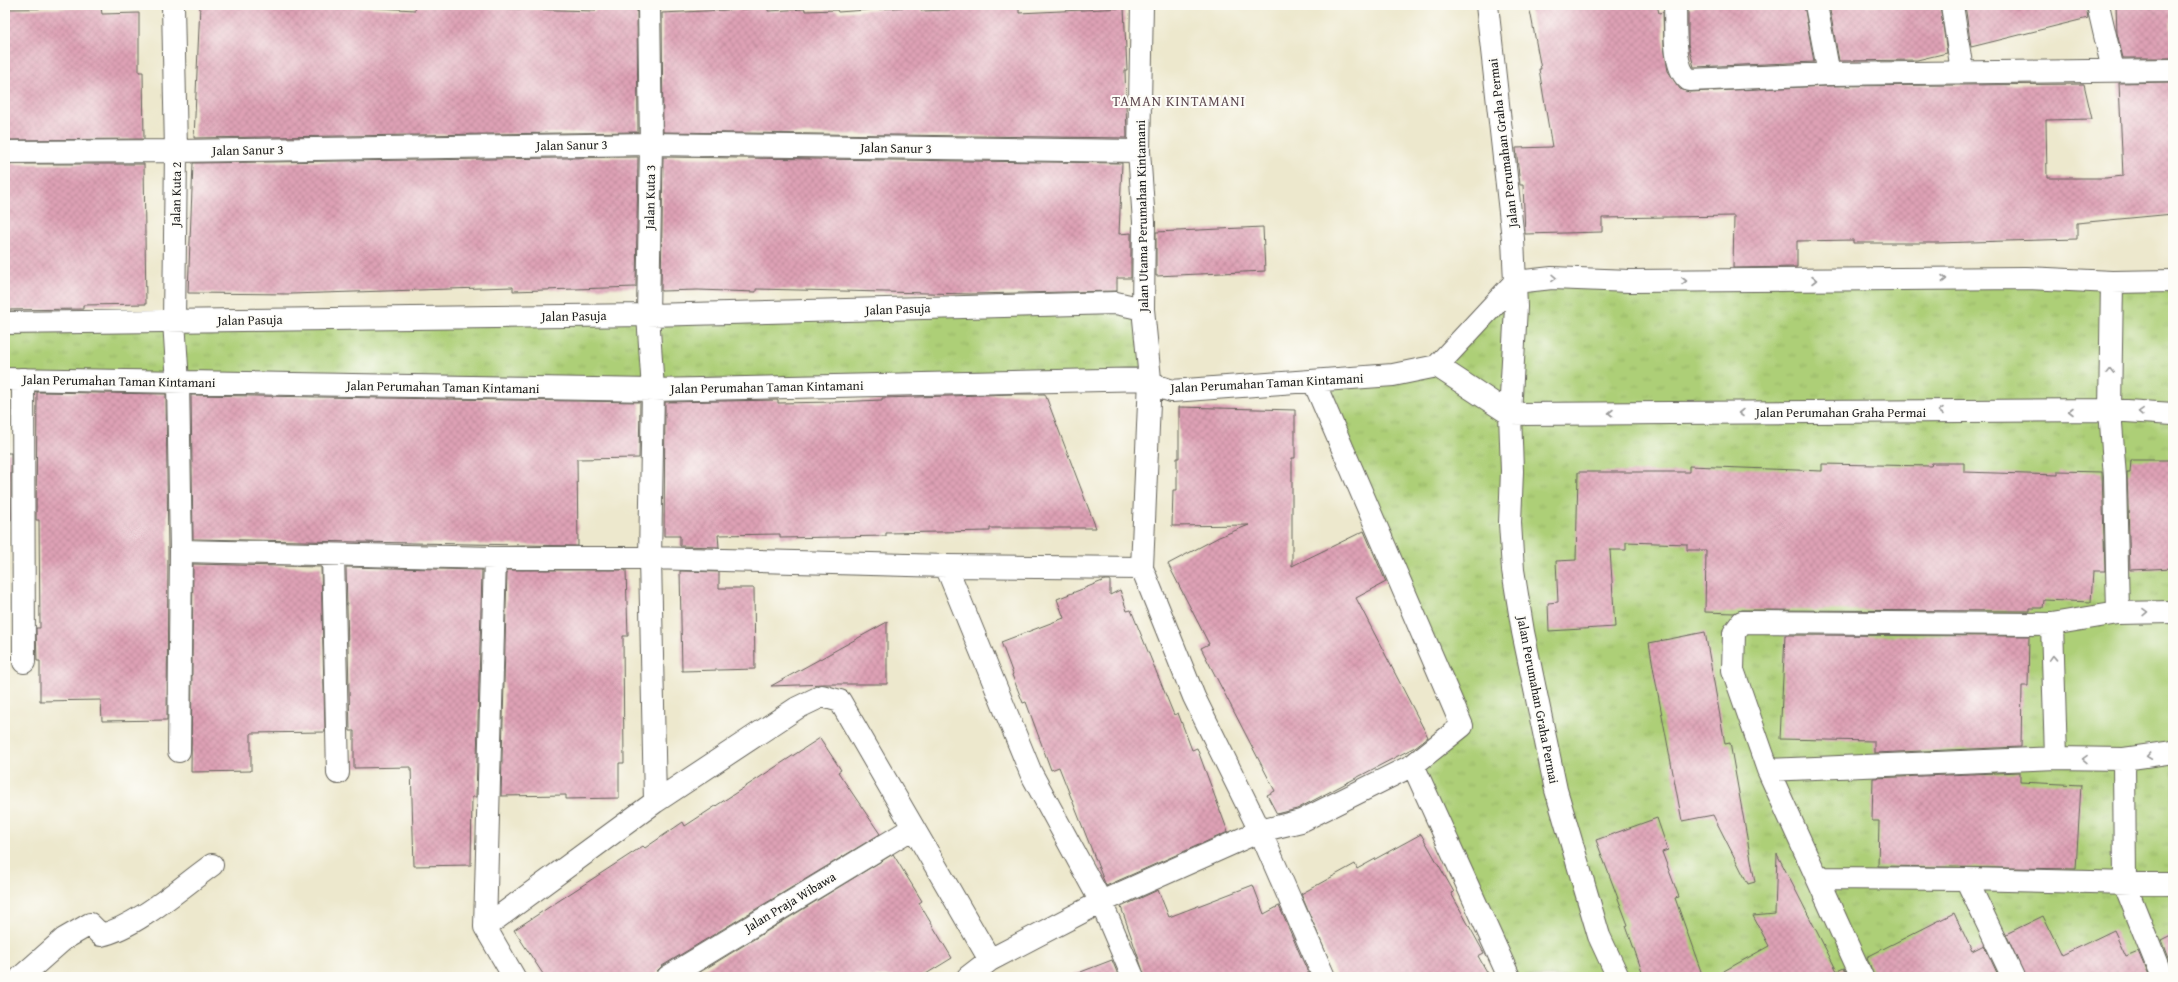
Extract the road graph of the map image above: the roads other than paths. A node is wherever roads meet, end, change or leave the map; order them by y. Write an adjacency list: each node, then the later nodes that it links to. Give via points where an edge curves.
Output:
1 (174, 5): 14 (street, Jalan Kuta 2)
2 (650, 5): 13 (street, Jalan Kuta 3)
3 (1142, 5): 15 (street, Jalan Utama Perumahan Kintamani)
4 (1487, 5): 18 (street, Jalan Perumahan Graha Permai)
5 (1675, 5): 12 (street, via 1678,66 1683,76 1689,80)
6 (1816, 5): 12 (street)
7 (1952, 5): 11 (street)
8 (2098, 5): 9 (street)
9 (2113, 70): 10 (street); 11 (street)
10 (2173, 70)
11 (1962, 72): 12 (street)
12 (1829, 74)
13 (651, 144): 14 (street, Jalan Sanur 3); 15 (street, Jalan Sanur 3); 21 (street, Jalan Kuta 3)
14 (176, 151): 16 (street, Jalan Sanur 3); 22 (street, Jalan Kuta 2)
15 (1139, 151): 20 (street, Jalan Utama Perumahan Kintamani, via 1144,222)
16 (5, 152)
17 (2173, 281): 19 (street)
18 (1516, 282): 19 (street, one-way to 19, via 1552,278 1630,281 2026,278); 24 (street); 31 (street, Jalan Perumahan Graha Permai)
19 (2112, 282): 30 (street, one-way to 19)
20 (1143, 309): 21 (street, Jalan Pasuja, via 1116,303); 26 (street, Jalan Utama Perumahan Kintamani)
21 (648, 315): 22 (street, Jalan Pasuja); 29 (street, Jalan Kuta 3)
22 (174, 321): 23 (street, Jalan Pasuja); 28 (street, Jalan Kuta 2)
23 (5, 323)
24 (1437, 366): 27 (street, Jalan Perumahan Taman Kintamani, via 1393,375); 31 (street)
25 (14, 379): 28 (street, Jalan Perumahan Taman Kintamani); 42 (street)
26 (1150, 379): 27 (street, Jalan Perumahan Taman Kintamani, via 1158,386 1172,391); 29 (street, Jalan Perumahan Taman Kintamani); 38 (street, Jalan Utama Perumahan Kintamani)
27 (1314, 382): 47 (street, via 1462,726)
28 (178, 383): 29 (street, Jalan Perumahan Taman Kintamani); 33 (street, Jalan Kuta 2)
29 (653, 390): 36 (street, Jalan Kuta 3)
30 (2110, 410): 31 (street, Jalan Perumahan Graha Permai, one-way to 31); 32 (street, Jalan Perumahan Graha Permai, one-way to 30); 40 (street, via 2115,477)
31 (1510, 414): 68 (street, Jalan Perumahan Graha Permai, via 1511,539 1523,632 1556,790 1599,936)
32 (2173, 414)
33 (180, 551): 34 (street); 43 (street, Jalan Kuta 2)
34 (333, 555): 35 (street); 49 (street)
35 (495, 558): 36 (street); 59 (street)
36 (650, 558): 37 (street); 50 (street, Jalan Kuta 3)
37 (946, 566): 38 (street); 58 (street, via 1031,773)
38 (1142, 568): 52 (street, via 1194,697)
39 (2173, 612): 40 (street, one-way to 39)
40 (2118, 613): 41 (street)
41 (2052, 624): 45 (street, one-way to 41); 48 (street, via 1742,622 1734,633 1732,670)
42 (24, 662)
43 (179, 751)
44 (2173, 752): 46 (street, one-way to 46)
45 (2056, 758): 46 (street, one-way to 45); 48 (street)
46 (2124, 759): 57 (street)
47 (1413, 765): 52 (street, via 1301,821); 67 (street)
48 (1768, 770): 54 (street)
49 (338, 773)
50 (655, 802): 51 (street, via 797,708 822,696 840,701); 59 (street)
51 (913, 828): 60 (street); 63 (street, Jalan Praja Wibawa)
52 (1260, 831): 58 (street); 66 (street)
53 (212, 865): 61 (street, via 129,925 101,935 90,924 64,939)
54 (1818, 878): 55 (street); 69 (street)
55 (1966, 879): 57 (street); 70 (street)
56 (2173, 884): 57 (street)
57 (2124, 885): 71 (street)
58 (1101, 902): 60 (street); 65 (street)
59 (485, 926): 62 (street)
60 (990, 960): 64 (street)
61 (21, 977)
62 (514, 977)
63 (668, 977)
64 (969, 977)
65 (1133, 977)
66 (1324, 977)
67 (1509, 977)
68 (1618, 977)
69 (1862, 977)
70 (2013, 977)
71 (2162, 977)

